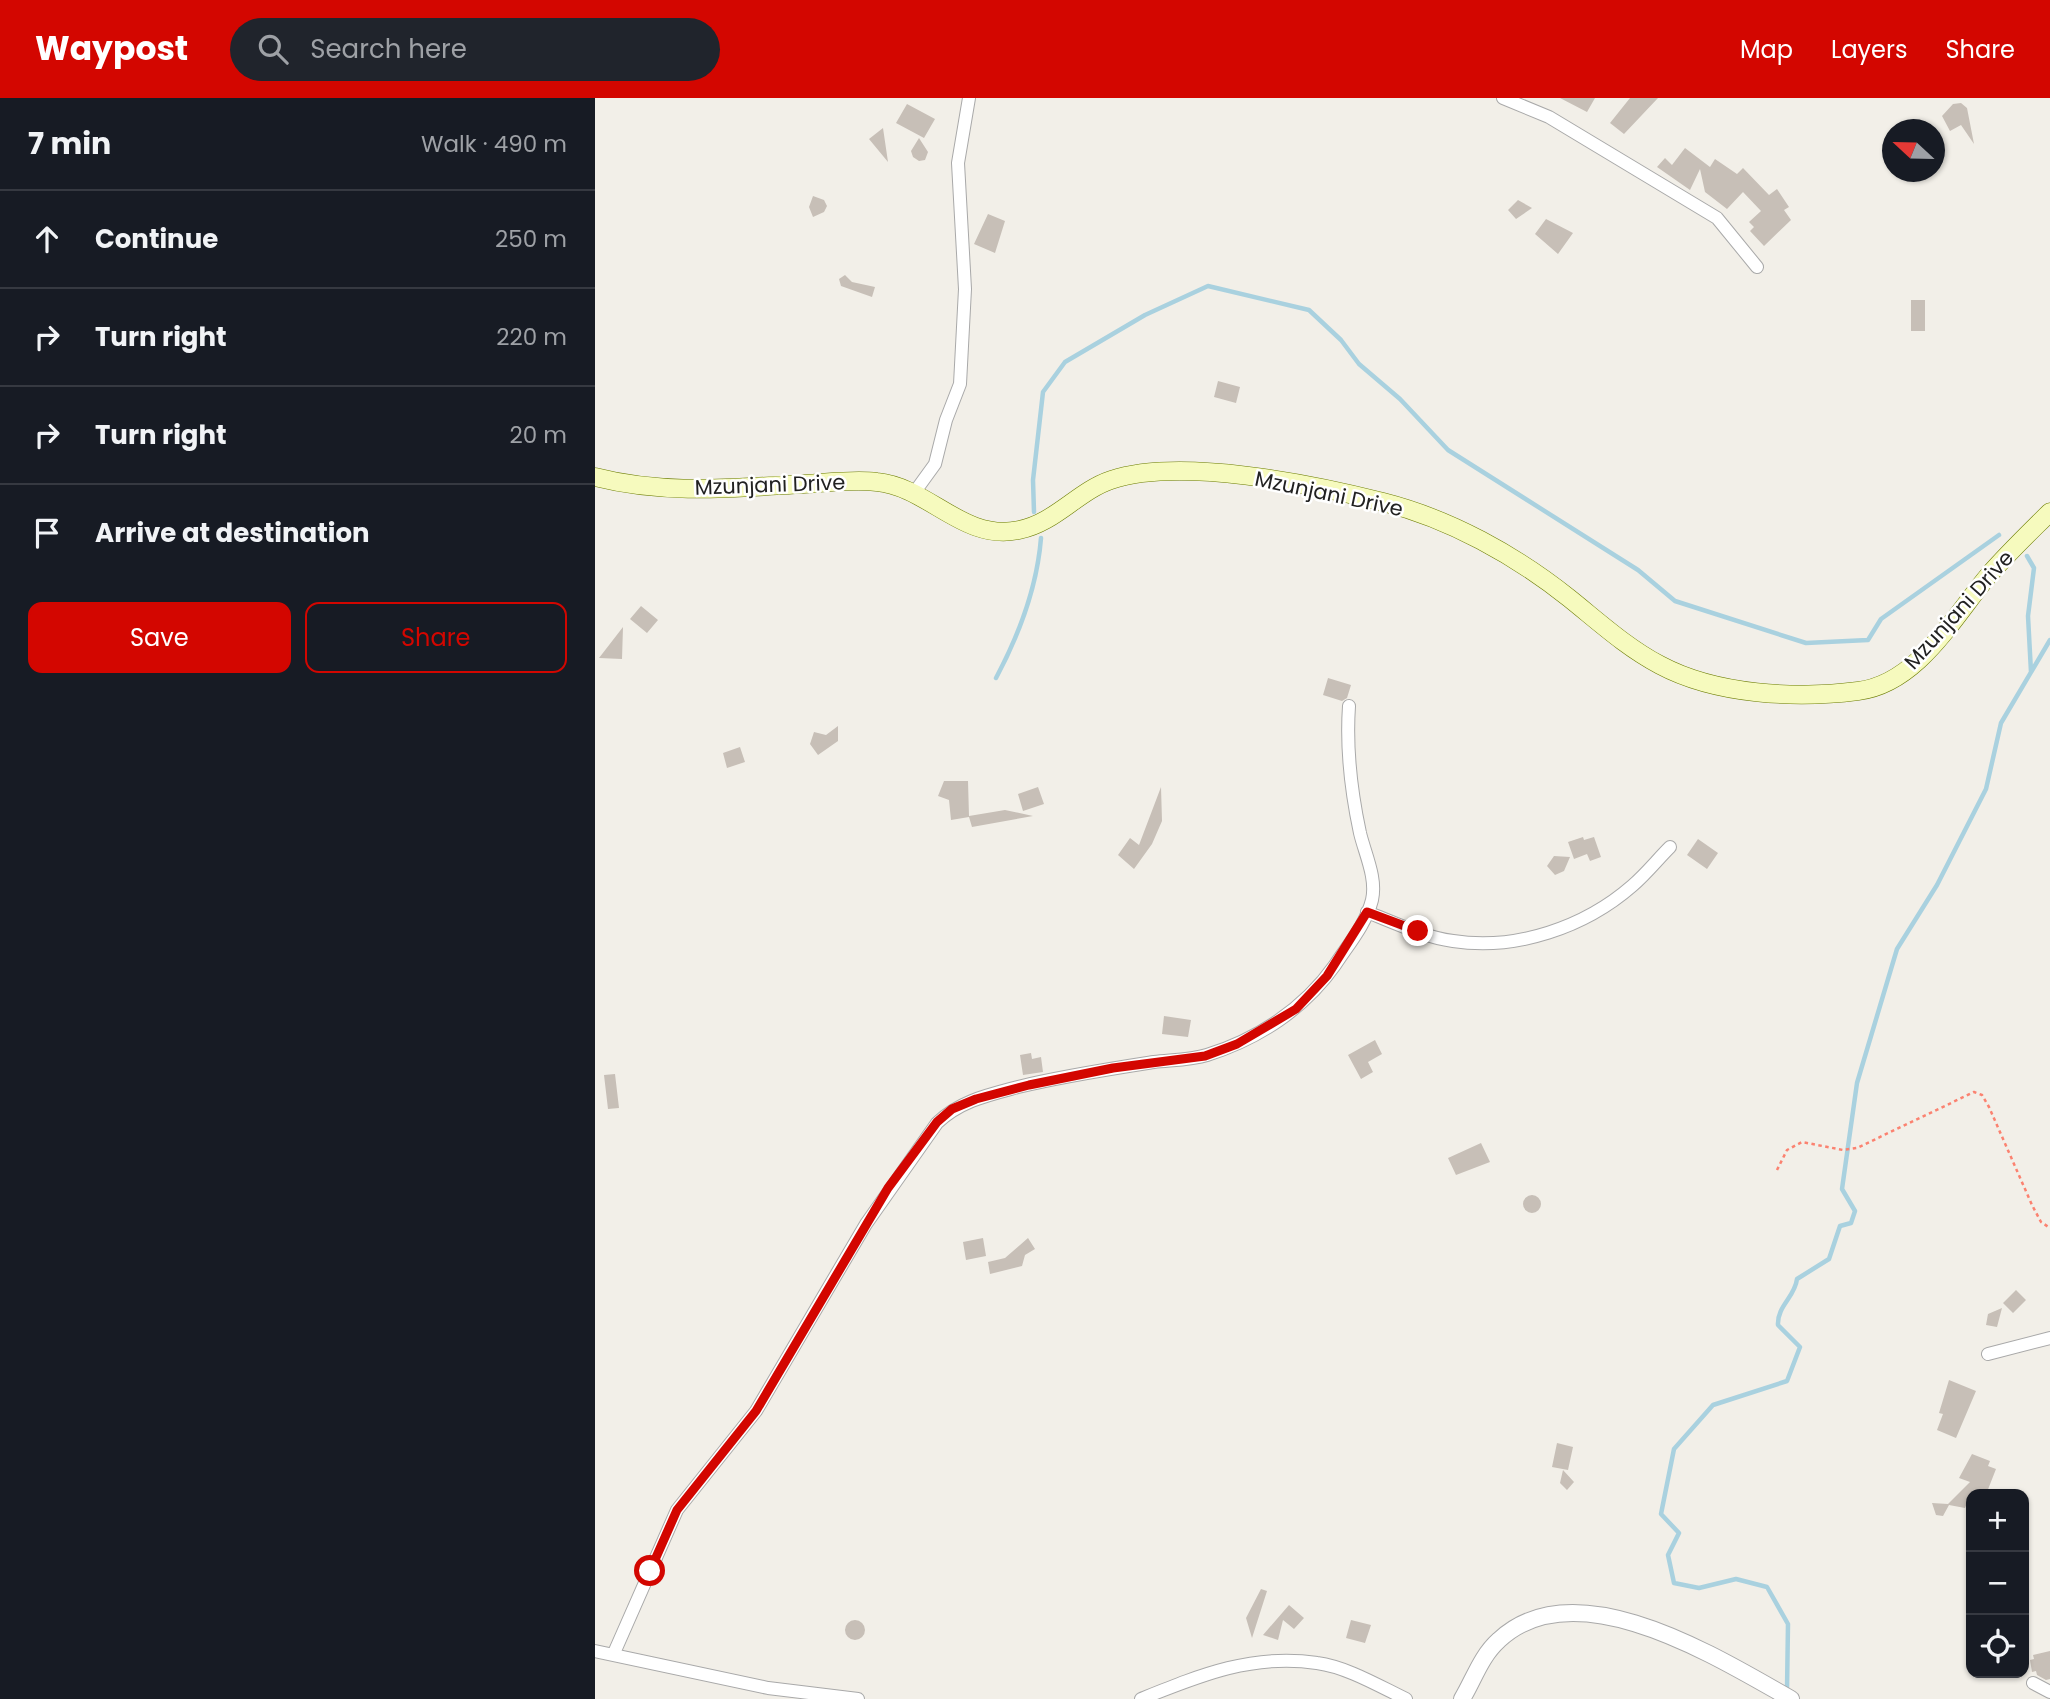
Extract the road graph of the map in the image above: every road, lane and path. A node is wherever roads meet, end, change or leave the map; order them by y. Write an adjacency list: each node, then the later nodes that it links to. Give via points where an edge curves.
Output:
1 (969, 98): 5 (street, via 958,163 965,289 960,384 936,464)
2 (1503, 98): 3 (street, via 1549,117 1717,218)
3 (1757, 267)
4 (595, 477): 5 (main road, Mzunjani Drive, via 701,490 868,481)
5 (914, 493): 6 (main road, Mzunjani Drive, via 958,520 996,531 1020,530 1038,523 1109,481 1173,471 1247,476 1386,502 1508,554 1630,648 1664,667 1704,682 1761,692 1863,691 1911,667)
6 (2050, 512)
7 (1349, 706): 9 (street, via 1347,739 1354,798 1372,884)
8 (1670, 847): 9 (street, via 1607,904 1534,937 1453,941)
9 (1367, 912): 15 (street, via 1327,976 1296,1009 1237,1044 1205,1056 1029,1085 976,1099 952,1109 937,1122 888,1188 756,1411 677,1510)
10 (1777, 1170): 11 (path, via 1787,1150 1802,1142 1843,1150 1857,1148 1974,1092 1982,1095 1989,1107 2032,1205)
11 (2050, 1228)
12 (2050, 1338): 13 (street)
13 (1988, 1354)
14 (595, 1651): 15 (street)
15 (614, 1653): 18 (street, via 768,1688)
16 (2033, 1683): 17 (street)
17 (2050, 1692)
18 (858, 1699)
19 (1141, 1699): 20 (street, via 1208,1672 1243,1664 1302,1662 1329,1665)
20 (1406, 1699)
21 (1462, 1699): 22 (street, via 1497,1641 1541,1617 1570,1614 1617,1618 1654,1629)
22 (1791, 1699)

